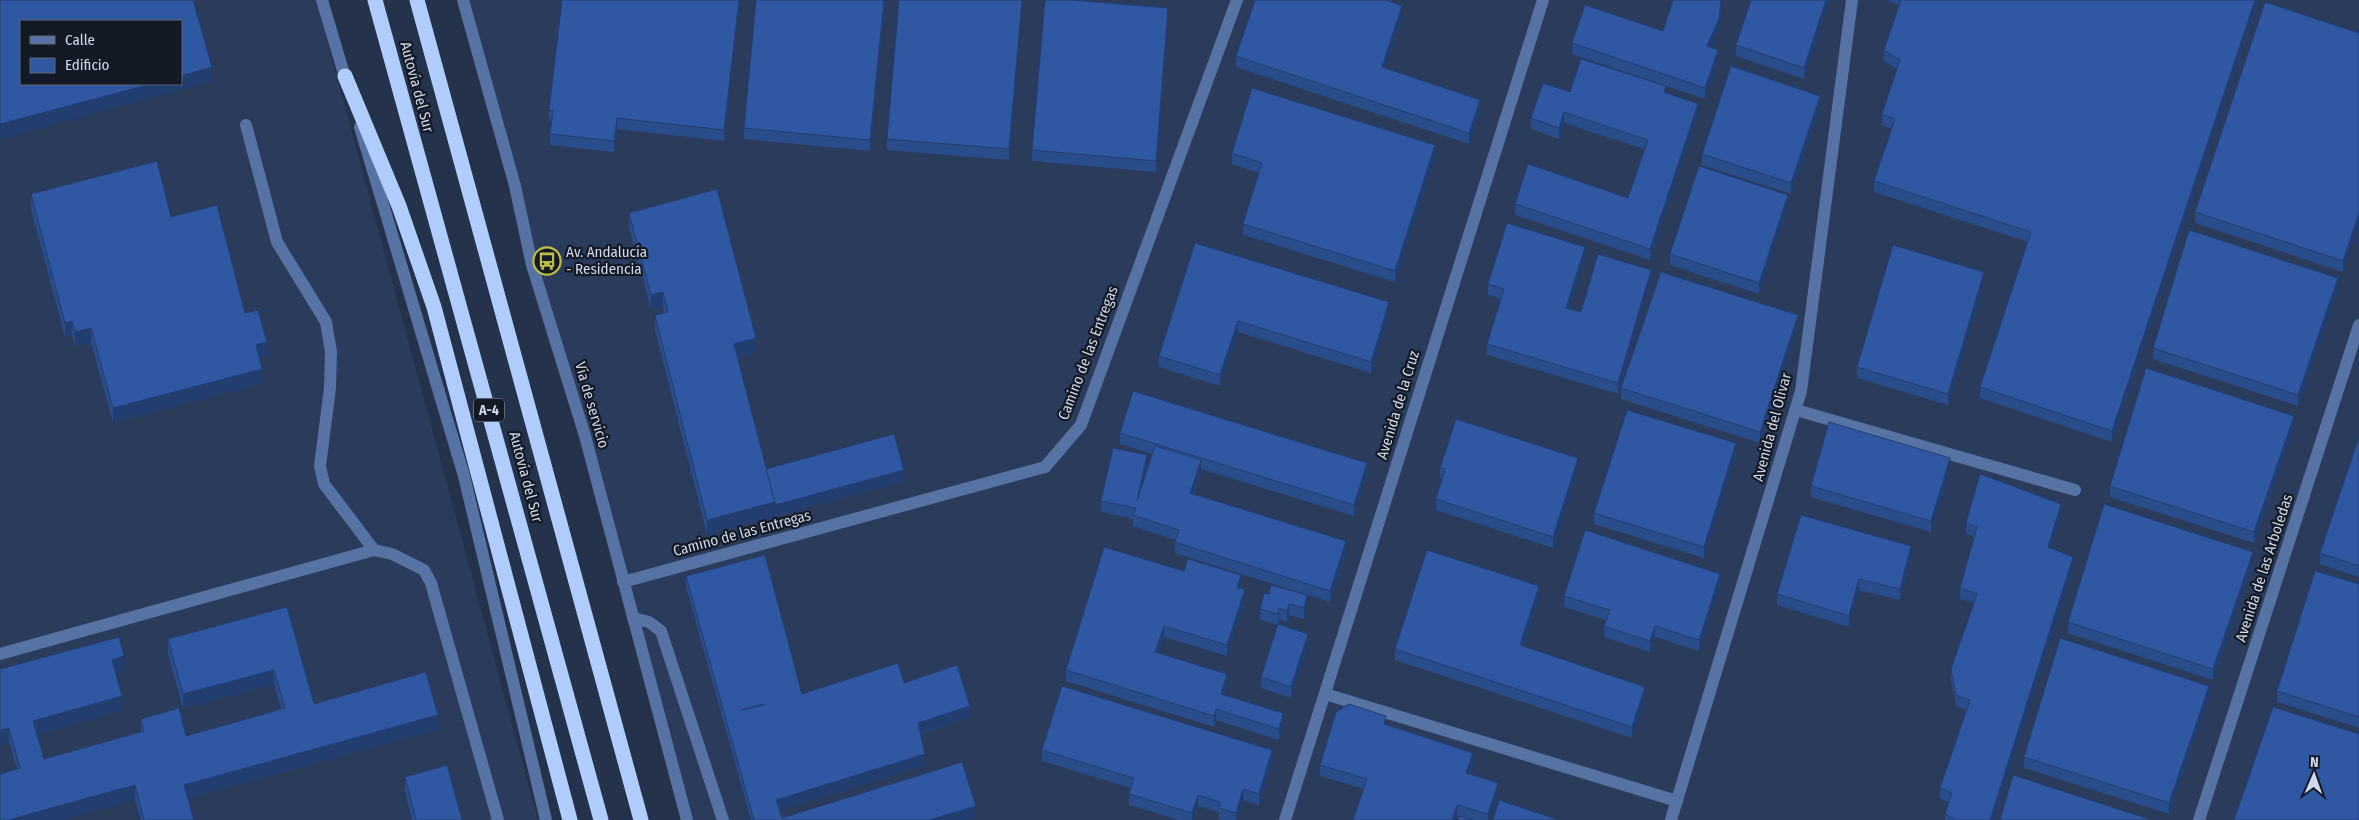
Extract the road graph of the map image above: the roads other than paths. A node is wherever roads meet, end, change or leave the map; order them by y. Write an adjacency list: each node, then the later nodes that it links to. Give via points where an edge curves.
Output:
1 (322, 0): 8 (street)
2 (375, 0): 22 (highway, Autovía del Sur / A-4)
3 (416, 0): 23 (highway, Autovía del Sur / A-4)
4 (462, 0): 14 (street, Vía de servicio, via 515,186 532,265 585,436)
5 (1237, 0): 14 (street, Camino de las Entregas, via 1081,424 1045,467)
6 (1543, 0): 17 (street, Avenida de la Cruz)
7 (1852, 0): 11 (street, Avenida del Olivar)
8 (345, 76): 20 (street, via 464,476); 21 (highway, via 399,206 434,307)
9 (246, 125): 13 (street, via 277,242 326,322 332,352 320,466 324,484)
10 (2359, 325): 28 (street, Avenida de las Arboledas)
11 (1796, 410): 12 (street); 18 (street, Avenida del Olivar)
12 (2076, 490)
13 (374, 550): 16 (street); 19 (street, via 392,554 424,570 431,583)
14 (623, 582): 15 (street, Vía de servicio)
15 (633, 618): 24 (street, Vía de servicio); 25 (street, via 648,622 661,631)
16 (0, 654)
17 (1325, 694): 18 (street); 26 (street, Avenida de la Cruz)
18 (1677, 801): 27 (street, Avenida del Olivar)
19 (498, 820)
20 (546, 820)
21 (570, 820)
22 (601, 820)
23 (641, 820)
24 (687, 820)
25 (722, 820)
26 (1286, 820)
27 (1672, 820)
28 (2199, 820)

